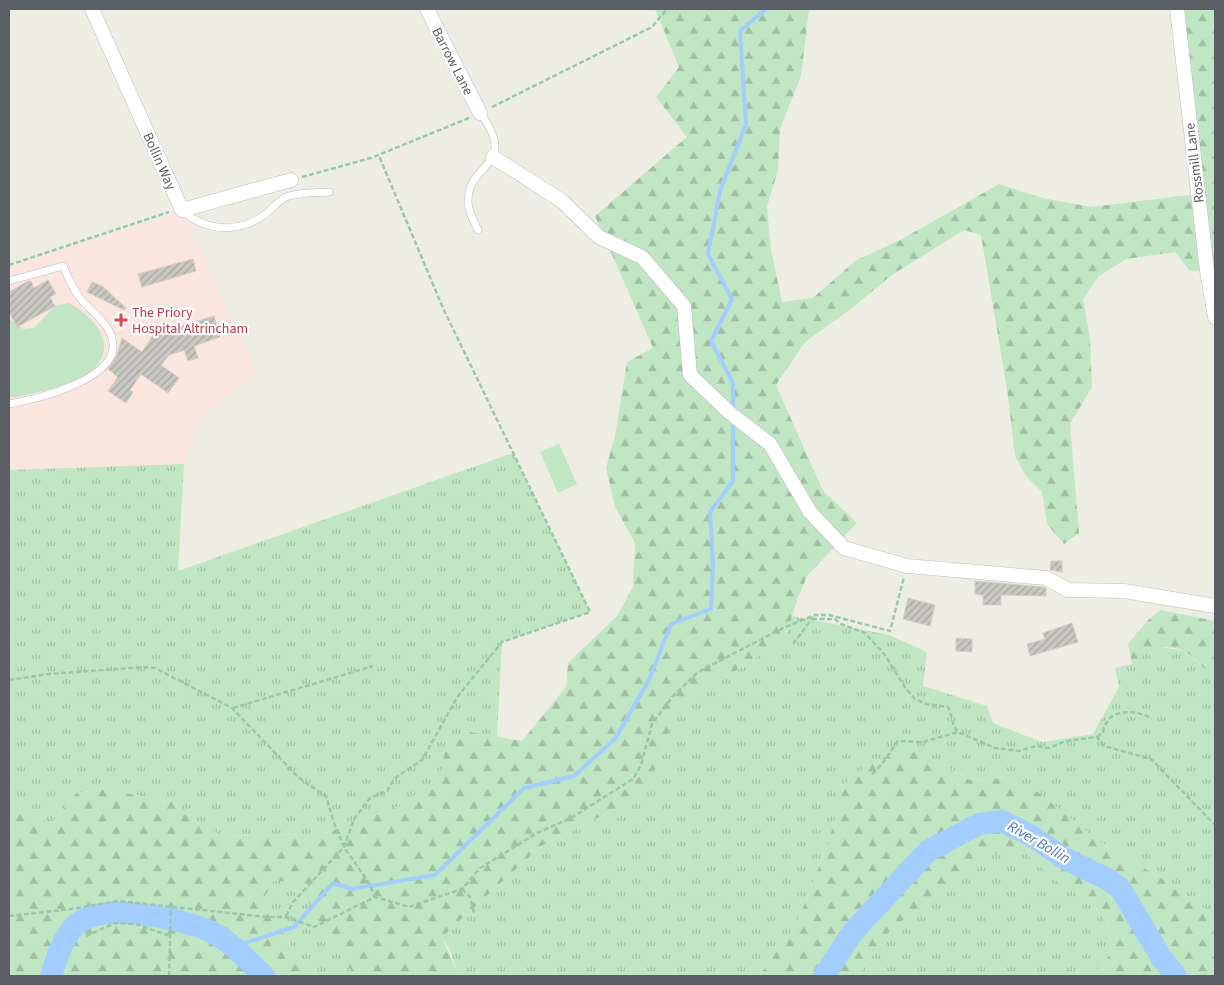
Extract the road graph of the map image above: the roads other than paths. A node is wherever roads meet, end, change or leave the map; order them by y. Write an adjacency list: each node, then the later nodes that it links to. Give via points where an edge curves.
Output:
1 (92, 9): 8 (street, Bollin Way)
2 (426, 9): 4 (street, Barrow Lane)
3 (1177, 9): 11 (street, Rossmill Lane)
4 (480, 113): 5 (lane, via 490,126 494,139)
5 (493, 157): 9 (lane, via 470,190 468,202); 13 (street, via 562,200 600,236 642,257 684,306 690,375 770,444 810,512 844,548 907,566 1046,578 1068,590 1124,591)
6 (291, 180): 8 (street)
7 (329, 192): 8 (lane, via 286,197 256,220 230,228 202,223)
8 (182, 209)
9 (478, 230)
10 (9, 281): 12 (lane, via 63,266 77,295 112,337 113,346 110,356 89,377 51,394)
11 (1215, 318)
12 (9, 404)
13 (1215, 606)

